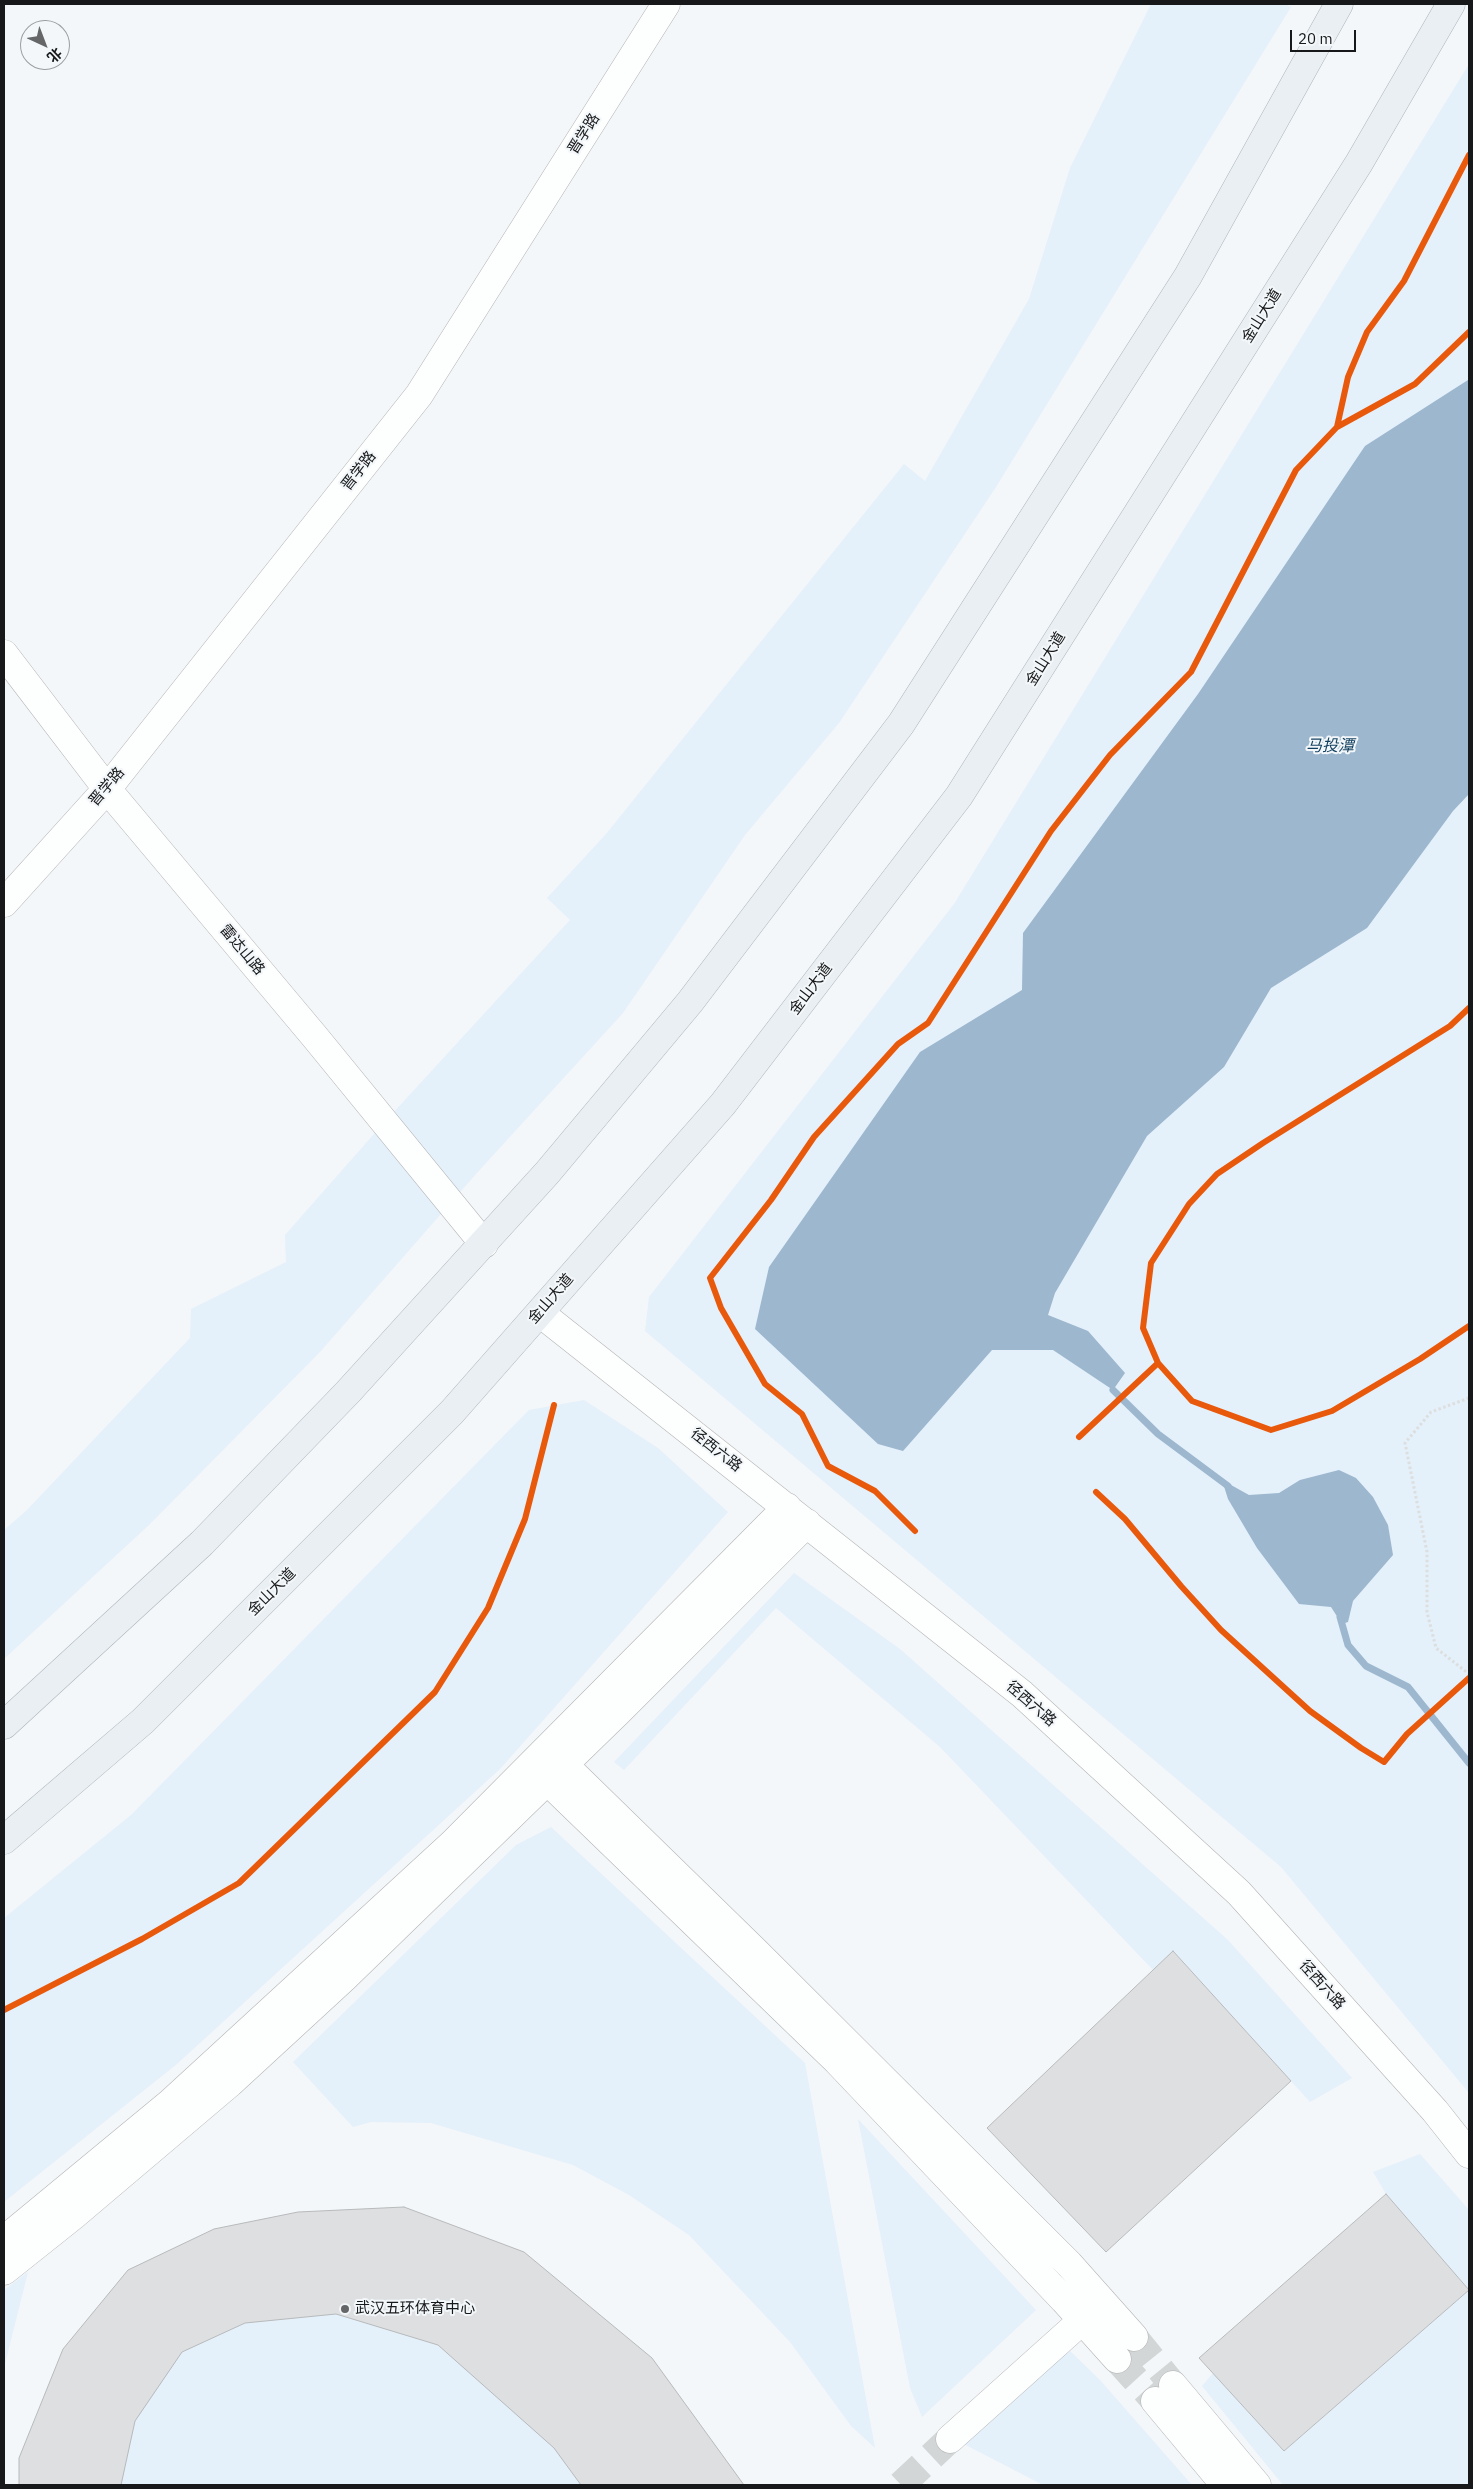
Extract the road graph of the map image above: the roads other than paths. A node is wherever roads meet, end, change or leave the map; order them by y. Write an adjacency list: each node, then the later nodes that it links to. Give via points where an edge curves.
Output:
1 (666, 4): 5 (street, 晋学路, via 419,395)
2 (1339, 4): 7 (main road, via 1188,276 901,724 690,1002)
3 (1451, 4): 8 (main road, 金山大道, via 1359,163 959,796 723,1104)
4 (4, 654): 5 (street, 雷达山路)
5 (107, 788): 6 (street, 晋学路); 7 (street, 雷达山路)
6 (4, 903)
7 (484, 1244): 10 (main road, via 202,1544)
8 (540, 1312): 9 (street, 径西六路); 12 (main road, 金山大道, via 452,1412 143,1721)
9 (797, 1515): 11 (street); 13 (street, 径西六路, via 1022,1694 1238,1893)
10 (4, 1725)
11 (547, 1765): 14 (street, via 452,1844 170,2103); 15 (street, via 344,1978 230,2084); 16 (street, via 837,2061)
12 (4, 1840)
13 (1469, 2154)
14 (4, 2240)
15 (4, 2271)
16 (1092, 2311): 17 (street); 18 (street); 19 (street)
17 (1134, 2337)
18 (1117, 2359)
19 (950, 2439)
20 (1225, 2485): 21 (street, via 1164,2393)
21 (1257, 2485)

